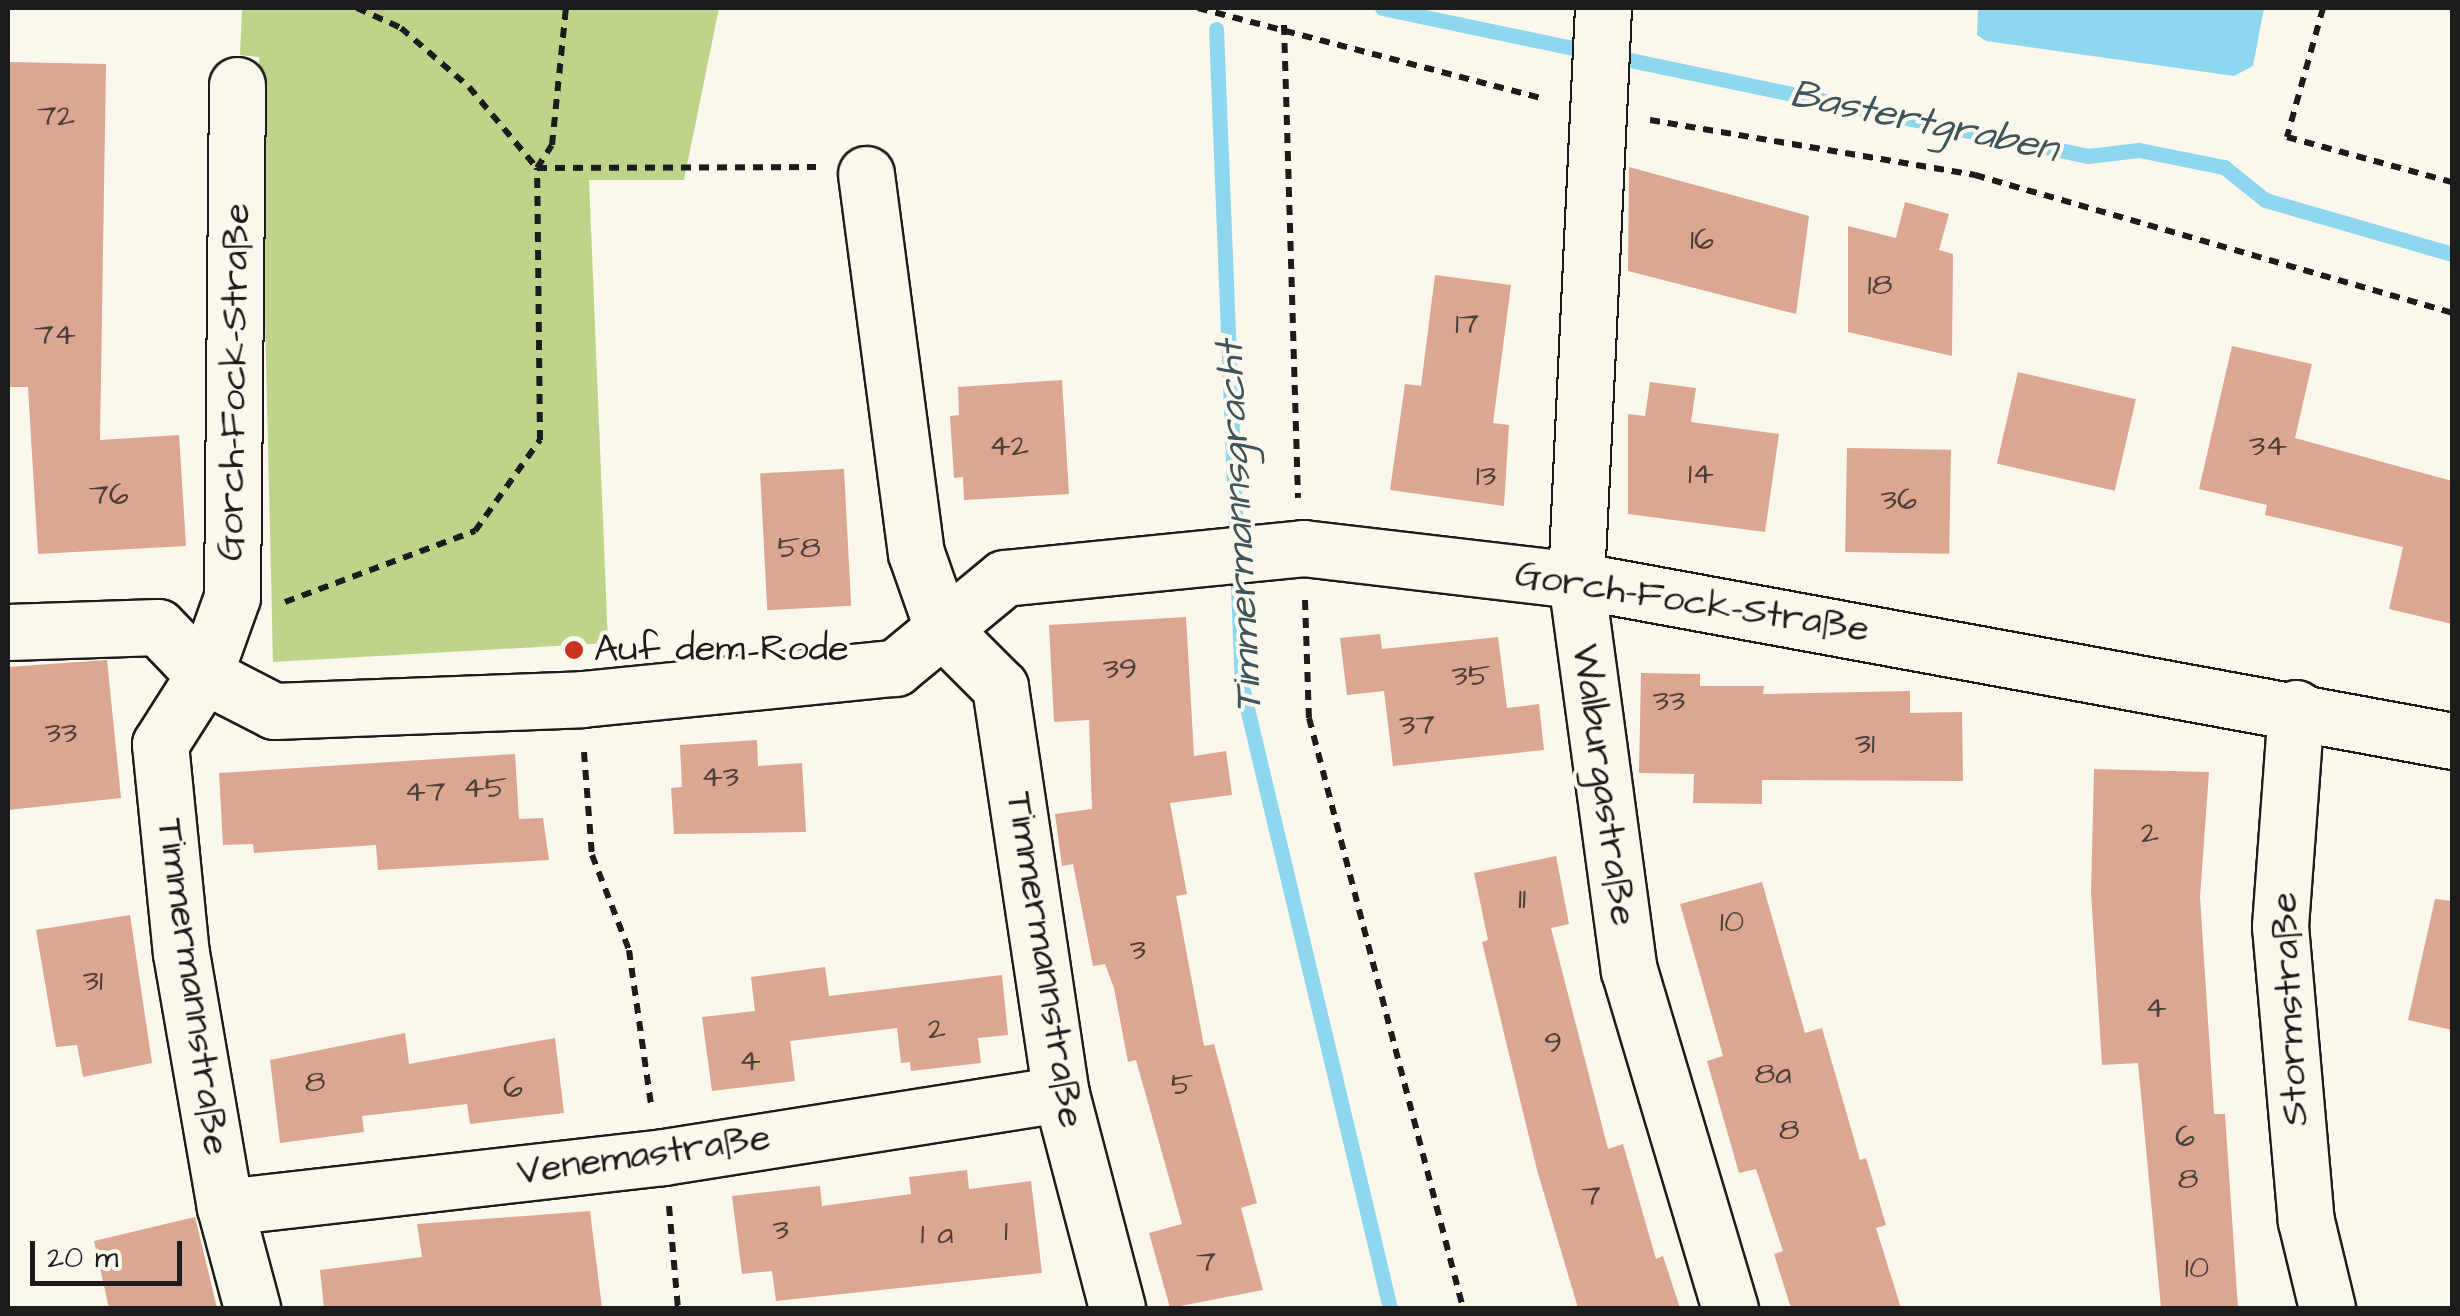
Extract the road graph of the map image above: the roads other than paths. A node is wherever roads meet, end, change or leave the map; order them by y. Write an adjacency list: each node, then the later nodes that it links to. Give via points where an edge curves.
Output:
1 (1598, 57): 4 (street, Walburgastraße)
2 (236, 84): 7 (street, Gorch-Fock-Straße, via 232,596)
3 (866, 174): 5 (street, via 916,553)
4 (1576, 580): 5 (street, Gorch-Fock-Straße, via 1268,552 1004,578); 8 (street, Gorch-Fock-Straße); 14 (street, Walburgastraße, via 1629,970)
5 (943, 630): 7 (street, Gorch-Fock-Straße, via 894,668 582,698 274,711); 10 (street, Timmermannstraße, via 1000,687)
6 (8, 632): 7 (street, Gorch-Fock-Straße, via 158,627)
7 (204, 675): 11 (street, Timmermannstraße, via 160,744 180,954)
8 (2296, 708): 9 (street, Gorch-Fock-Straße); 15 (street, Stormstraße, via 2280,926 2306,1221)
9 (2452, 741)
10 (1061, 1094): 11 (street, Venemastraße, via 663,1156); 13 (street, Timmermannstraße)
11 (225, 1207): 12 (street, Timmermannstraße)
12 (252, 1308)
13 (1118, 1308)
14 (1730, 1308)
15 (2327, 1308)

